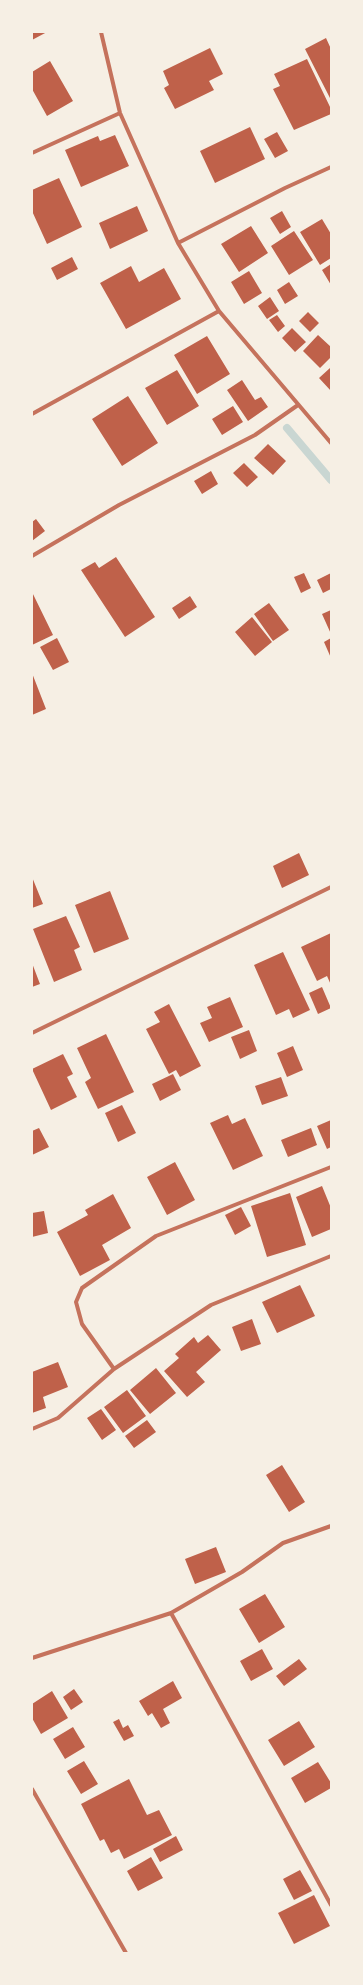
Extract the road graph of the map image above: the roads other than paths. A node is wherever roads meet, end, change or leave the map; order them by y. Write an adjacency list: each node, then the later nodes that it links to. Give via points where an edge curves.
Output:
1 (101, 32): 2 (street)
2 (120, 113): 3 (street); 5 (street)
3 (32, 152)
4 (331, 167): 5 (street)
5 (178, 243): 6 (street)
6 (219, 311): 7 (street); 8 (street)
7 (298, 405): 9 (street); 10 (street, via 255,435 119,505)
8 (32, 414)
9 (331, 443)
10 (32, 556)
11 (331, 887): 12 (street)
12 (32, 1033)
13 (331, 1167): 15 (street, via 156,1236 82,1288 76,1302 82,1324)
14 (331, 1256): 15 (street, via 211,1305)
15 (114, 1369): 16 (street, via 58,1418)
16 (32, 1430)
17 (331, 1526): 18 (street, via 283,1544 242,1572)
18 (171, 1613): 19 (street); 21 (street)
19 (32, 1658)
20 (32, 1789): 22 (street)
21 (331, 1905)
22 (126, 1953)

